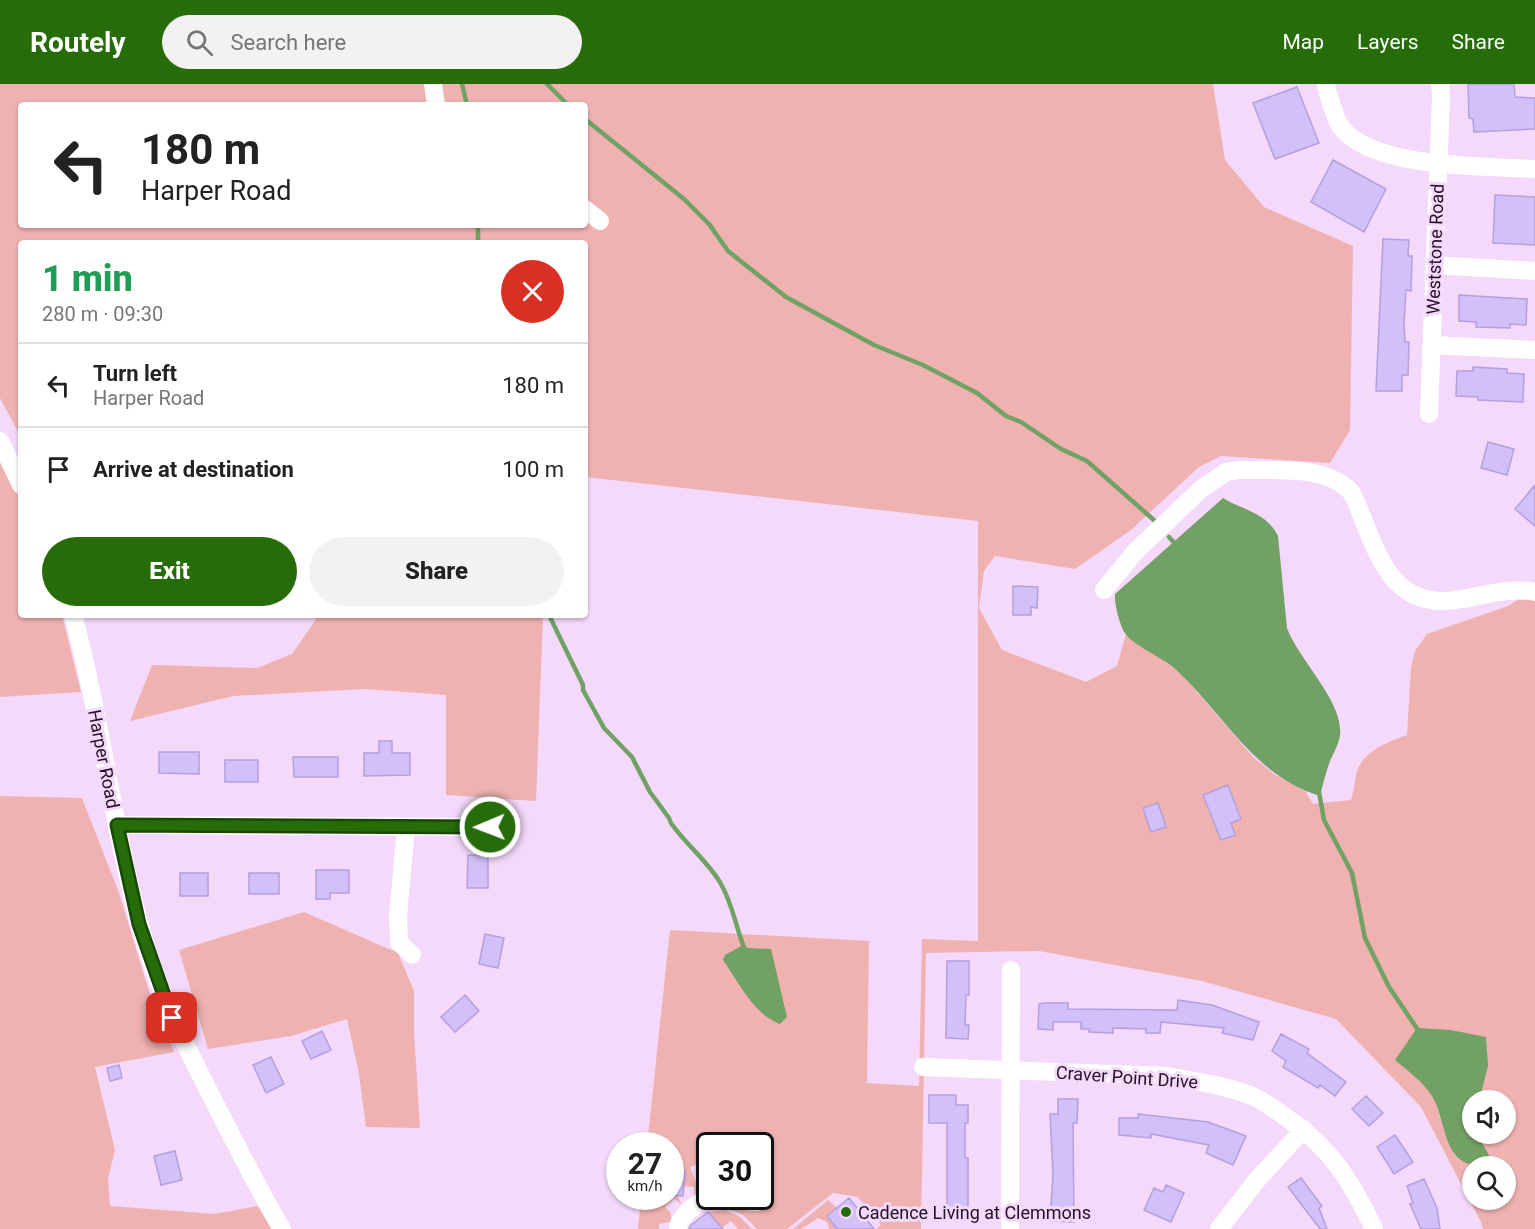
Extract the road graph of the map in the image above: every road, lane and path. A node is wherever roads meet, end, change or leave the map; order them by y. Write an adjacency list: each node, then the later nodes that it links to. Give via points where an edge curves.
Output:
1 (433, 84): 4 (street)
2 (1326, 84): 5 (street, via 1341,127 1366,147 1414,162)
3 (1440, 84): 5 (street, Weststone Road)
4 (436, 102)
5 (1439, 164): 6 (street); 9 (street, Weststone Road)
6 (1535, 169)
7 (588, 211): 8 (street)
8 (600, 221)
9 (1434, 265): 10 (street); 11 (street, Weststone Road)
10 (1535, 271)
11 (1431, 345): 12 (street); 13 (street, Weststone Road)
12 (1535, 350)
13 (1429, 414)
14 (0, 441): 15 (street)
15 (18, 479)
16 (1104, 590): 17 (street, via 1135,552 1200,490 1226,472 1238,470 1314,474 1344,484 1352,493 1382,564 1393,580 1412,594 1437,601 1518,590)
17 (1535, 592)
18 (74, 618): 19 (street, Harper Road)
19 (117, 825): 21 (street); 28 (street, Harper Road, via 139,924 172,1018 255,1185)
20 (490, 827): 21 (street)
21 (406, 828): 22 (street, via 399,942)
22 (412, 955)
23 (1011, 970): 25 (street)
24 (923, 1067): 25 (street, Craver Point Drive)
25 (1011, 1070): 26 (street, Craver Point Drive, via 1166,1076 1206,1082 1254,1097); 30 (street)
26 (1304, 1129): 31 (street); 32 (street, Craver Point Drive, via 1350,1179)
27 (696, 1204): 29 (street, via 678,1223)
28 (282, 1229)
29 (678, 1229)
30 (1010, 1229)
31 (1219, 1229)
32 (1374, 1229)

